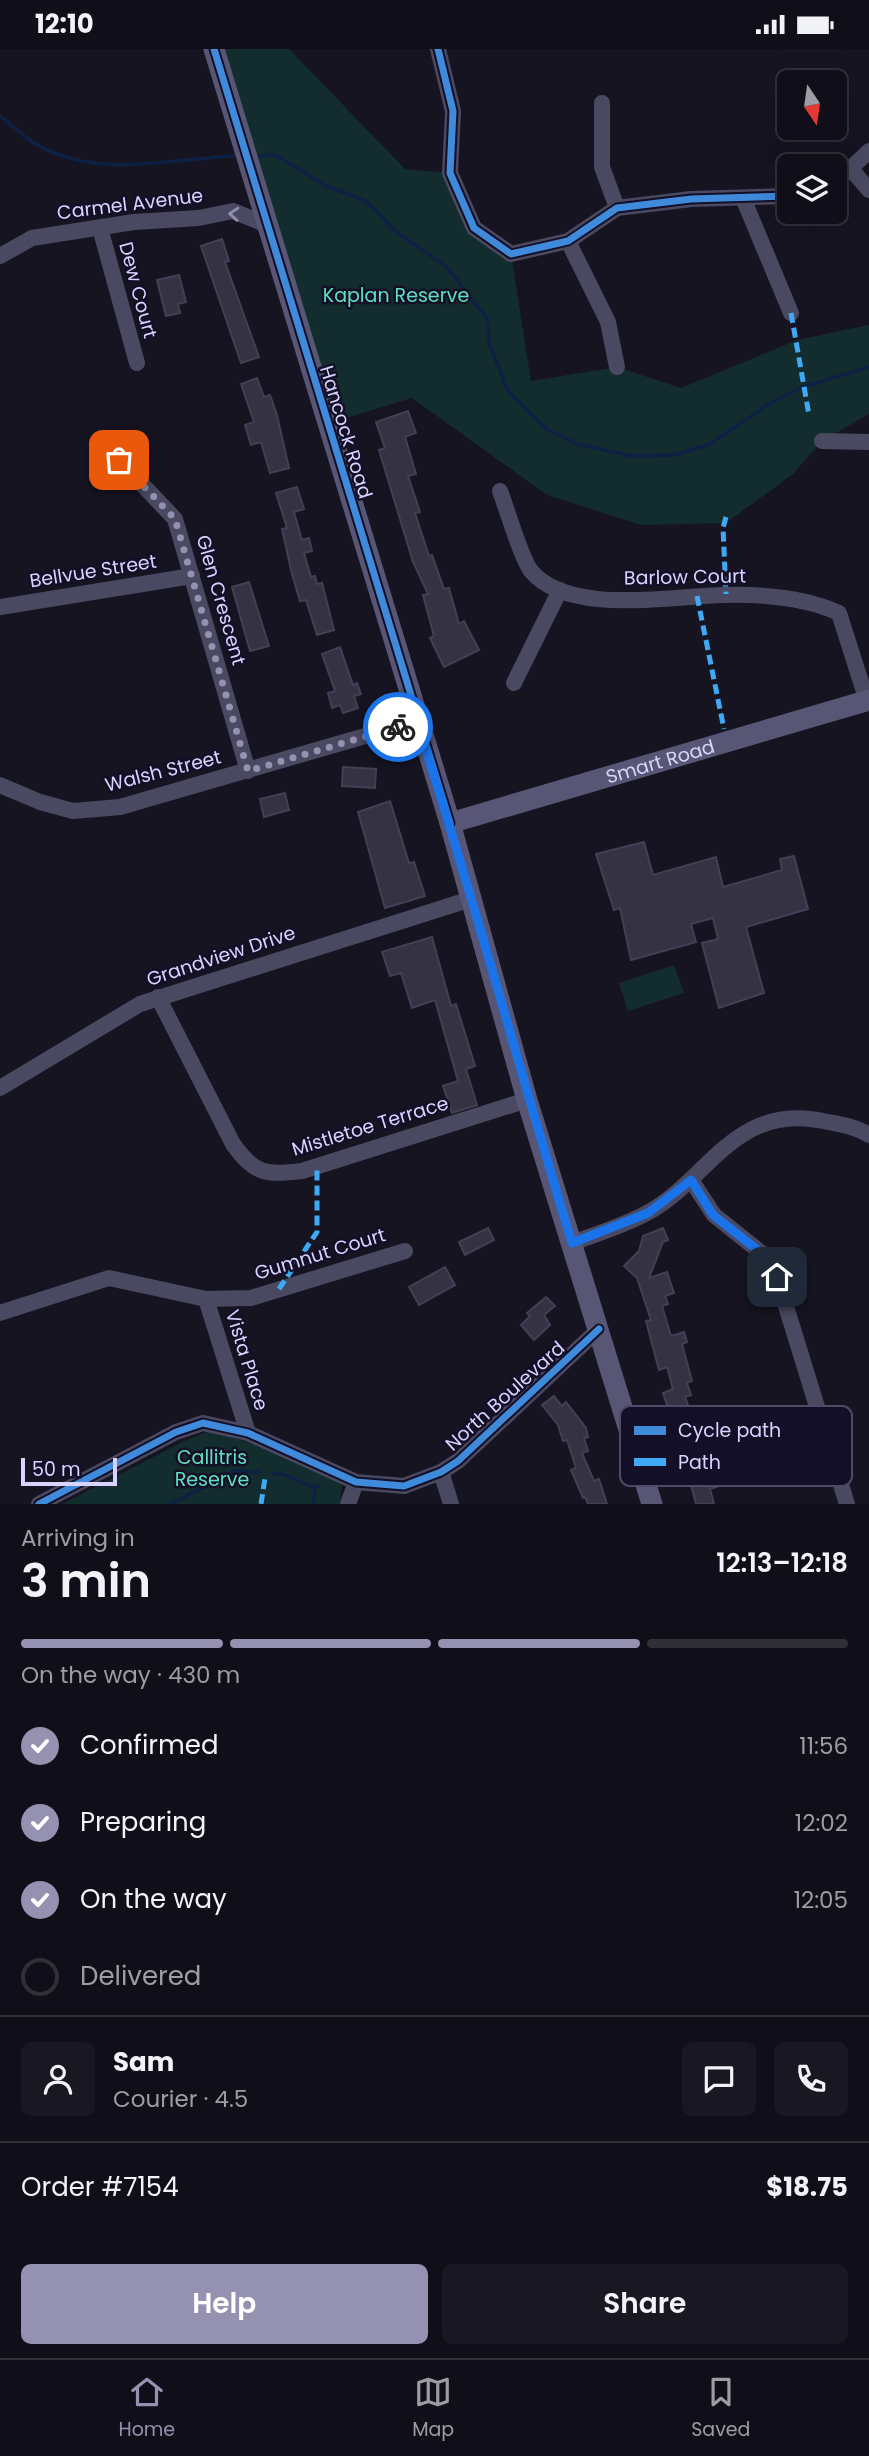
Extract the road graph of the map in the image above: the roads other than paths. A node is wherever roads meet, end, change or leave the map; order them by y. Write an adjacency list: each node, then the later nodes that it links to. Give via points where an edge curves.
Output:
1 (214, 49): 11 (main road, Hancock Road)
2 (438, 49): 13 (street, via 453,111 450,173 474,227 511,254)
3 (603, 103): 10 (street, via 602,167)
4 (869, 151): 5 (street)
5 (851, 169): 6 (street); 7 (street)
6 (847, 172)
7 (869, 190)
8 (777, 197): 9 (street)
9 (744, 198): 10 (street); 15 (street)
10 (617, 208): 13 (street)
11 (267, 225): 12 (street, Carmel Avenue, one-way to 12, via 233,211); 27 (main road, Hancock Road)
12 (100, 228): 14 (street, Carmel Avenue, via 32,238); 16 (street, Dew Court)
13 (568, 241): 17 (street, via 608,322)
14 (0, 255)
15 (791, 313)
16 (137, 363)
17 (617, 367)
18 (822, 441): 19 (street)
19 (869, 442)
20 (119, 460): 22 (street, Glen Crescent, via 175,519)
21 (500, 491): 23 (street, Barlow Court, via 531,571)
22 (192, 576): 24 (street, Bellvue Street); 28 (street, Glen Crescent)
23 (559, 590): 25 (street); 26 (street, Barlow Court, via 584,599 726,594 816,602 839,613)
24 (0, 607)
25 (514, 683)
26 (868, 701): 30 (main road, Smart Road)
27 (417, 722): 28 (street, Walsh Street); 30 (main road, Hancock Road)
28 (248, 771): 29 (street, Walsh Street, via 120,807 73,811)
29 (0, 785)
30 (450, 823): 31 (main road, Hancock Road)
31 (471, 899): 32 (street, Grandview Drive); 34 (main road, Hancock Road)
32 (158, 997): 33 (street, Grandview Drive, via 113,1018); 34 (street, Mistletoe Terrace, via 233,1144 248,1165 270,1174 302,1171)
33 (0, 1088)
34 (527, 1100): 37 (main road, Hancock Road)
35 (869, 1135): 36 (street, via 856,1127 799,1117 763,1123 726,1143)
36 (691, 1180): 37 (street, via 648,1213); 43 (street, via 713,1215 764,1255 777,1277)
37 (572, 1243): 41 (main road, Hancock Road)
38 (405, 1251): 39 (street, Gumnut Court, via 251,1298)
39 (206, 1299): 40 (street, Gumnut Court, via 109,1278); 44 (street, Vista Place)
40 (0, 1313)
41 (599, 1329): 42 (main road, Hancock Road); 45 (street, North Boulevard, via 477,1445)
42 (622, 1406)
43 (817, 1406)
44 (248, 1433): 46 (street, North Boulevard); 49 (street, North Boulevard, via 204,1423 176,1432)
45 (441, 1472): 46 (street, North Boulevard, via 404,1486); 51 (street)
46 (356, 1482): 50 (street)
47 (647, 1486): 52 (main road, Hancock Road)
48 (842, 1486): 53 (street)
49 (39, 1504)
50 (348, 1504)
51 (451, 1504)
52 (652, 1504)
53 (848, 1504)

